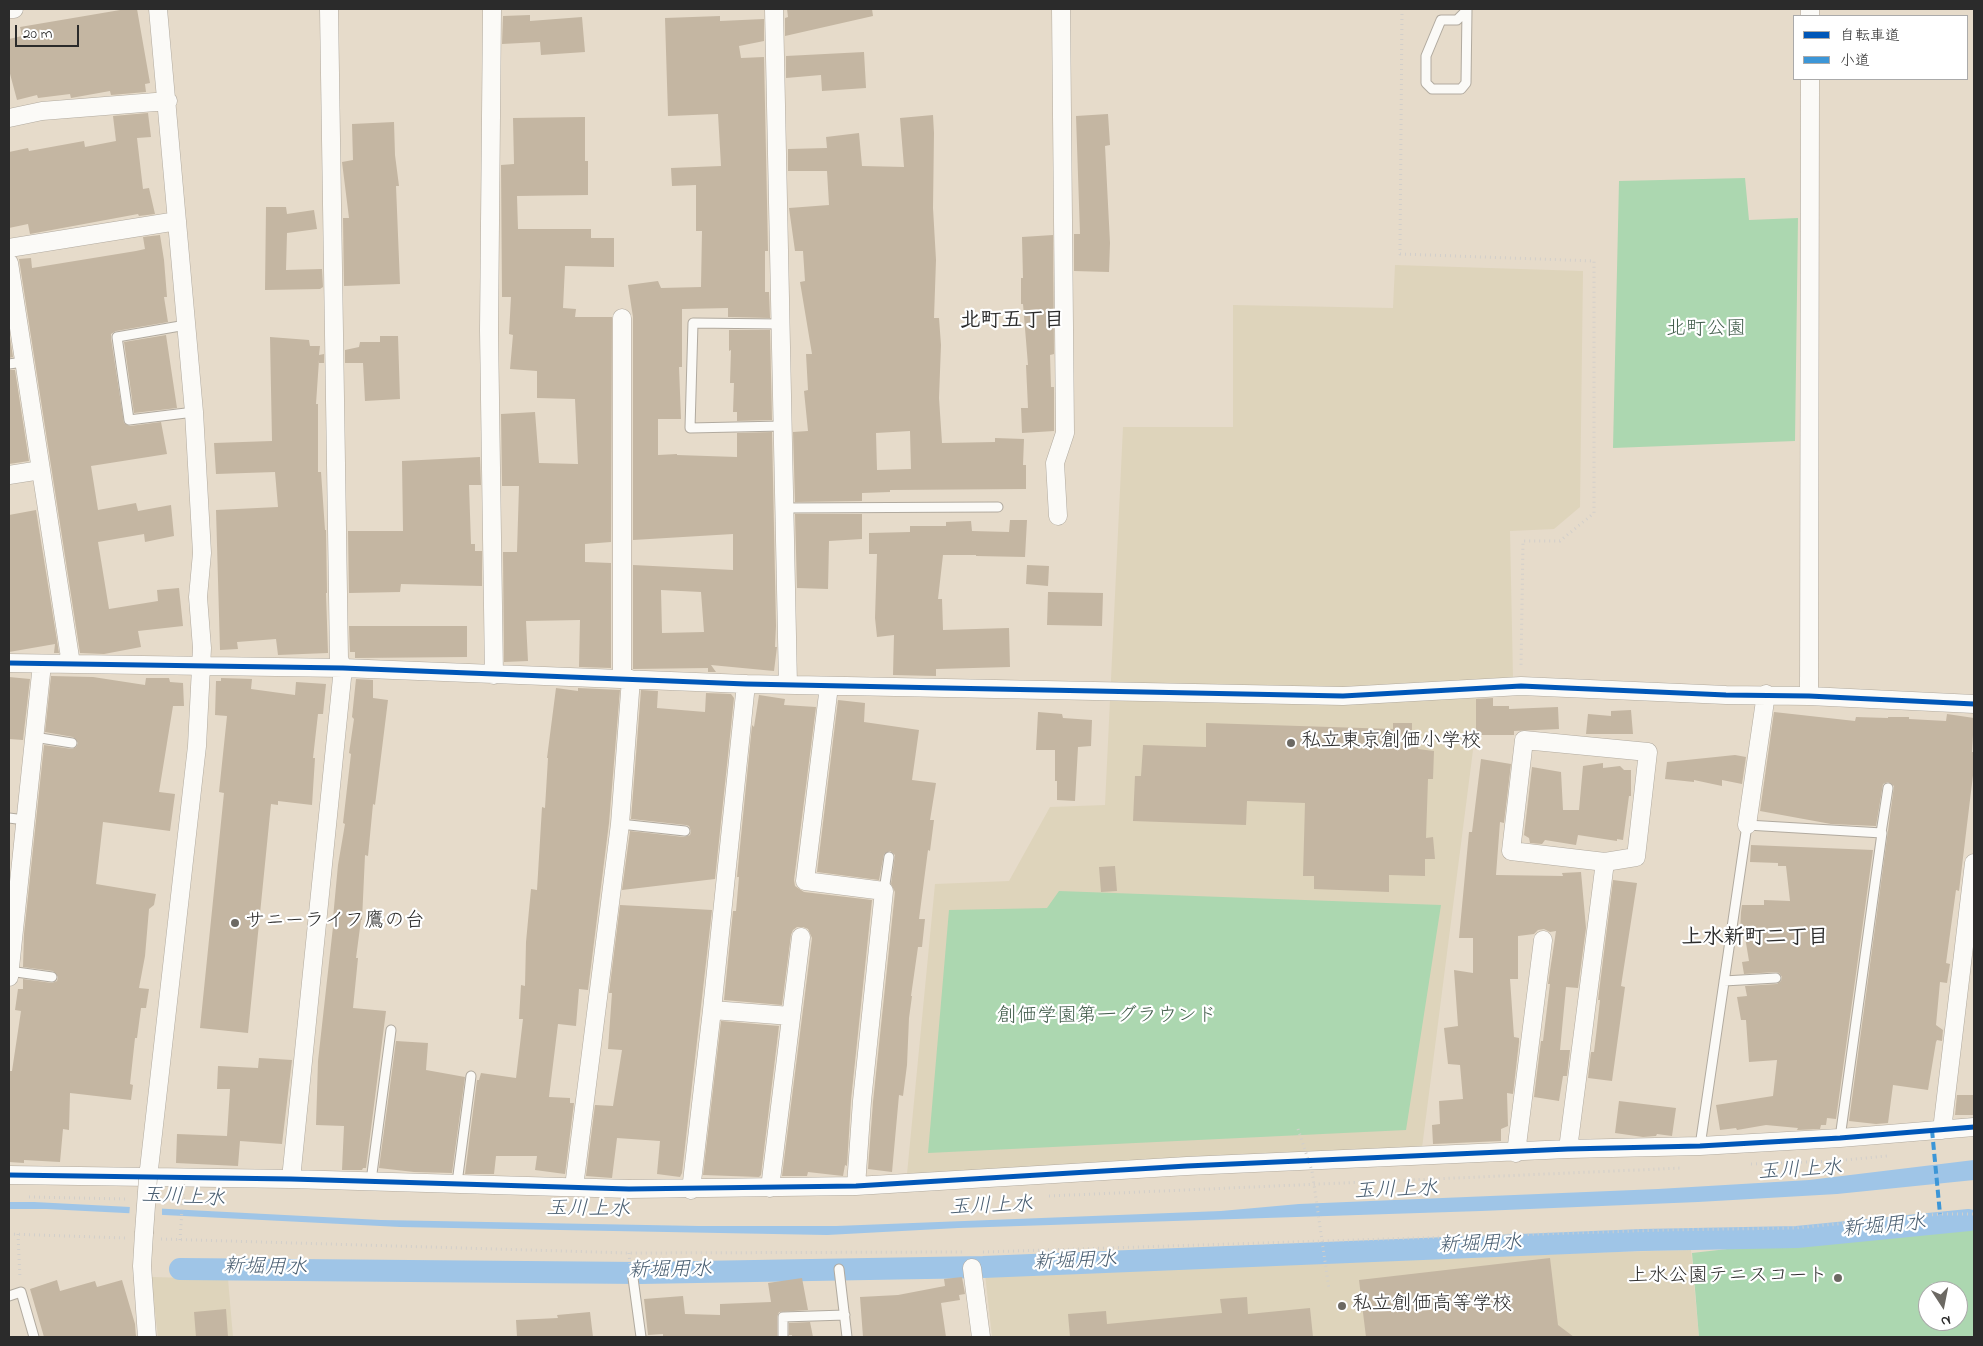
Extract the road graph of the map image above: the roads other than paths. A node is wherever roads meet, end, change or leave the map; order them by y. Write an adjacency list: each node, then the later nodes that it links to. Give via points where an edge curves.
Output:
1 (9, 9): 2 (street)
2 (14, 9)
3 (158, 9): 10 (street)
4 (329, 9): 30 (street, via 339,659)
5 (492, 9): 31 (street, via 489,330)
6 (774, 9): 16 (street)
7 (1061, 9): 25 (street, via 1065,433 1054,463)
8 (1467, 9): 8 (lane, via 1466,83 1461,89 1432,89 1426,83 1426,56 1442,20 1457,20)
9 (1810, 80): 37 (street)
10 (168, 101): 11 (street, via 42,111); 12 (street)
11 (9, 118)
12 (177, 220): 13 (street); 17 (street)
13 (9, 248)
14 (9, 263): 18 (street)
15 (622, 318): 32 (street)
16 (780, 324): 20 (street); 20 (lane, via 693,323 690,428)
17 (186, 325): 19 (street); 19 (lane, via 117,337 129,420)
18 (16, 363): 21 (street)
19 (194, 412): 29 (street, via 202,553 198,597)
20 (782, 426): 24 (street)
21 (41, 470): 22 (street); 28 (street)
22 (9, 475)
23 (998, 507): 24 (lane)
24 (784, 508): 34 (street)
25 (1058, 516)
26 (9, 663): 27 (street)
27 (42, 664): 28 (street); 39 (street)
28 (71, 664): 29 (street)
29 (201, 664): 30 (street); 69 (street, via 197,746)
30 (344, 668): 31 (street); 70 (street)
31 (494, 675): 32 (street)
32 (627, 679): 33 (street); 43 (street)
33 (746, 684): 34 (street); 58 (street)
34 (788, 685): 35 (street)
35 (829, 686): 36 (street, via 1343,696 1521,686); 50 (street, via 806,881)
36 (1766, 694): 37 (street); 44 (street)
37 (1809, 696): 38 (street)
38 (1974, 704)
39 (34, 737): 40 (lane); 42 (street)
40 (72, 743)
41 (1888, 788): 46 (lane)
42 (17, 819): 53 (street)
43 (620, 824): 45 (lane); 74 (street)
44 (1747, 825): 46 (lane); 57 (lane)
45 (685, 831)
46 (1881, 833): 64 (lane)
47 (889, 857): 50 (lane)
48 (1605, 862): 48 (street, via 1511,851 1524,740 1648,752 1636,857); 66 (street)
49 (1974, 864): 63 (street)
50 (884, 891): 73 (street)
51 (801, 937): 59 (street)
52 (1543, 940): 67 (street)
53 (9, 971): 54 (lane); 55 (street)
54 (52, 976)
55 (9, 978)
56 (1776, 978): 57 (lane)
57 (1724, 981): 65 (lane)
58 (712, 1010): 59 (street); 76 (street)
59 (791, 1016): 75 (street)
60 (391, 1030): 71 (lane)
61 (471, 1076): 72 (lane)
62 (1974, 1127): 63 (street)
63 (1942, 1130): 64 (street)
64 (1840, 1138): 65 (street)
65 (1700, 1146): 66 (street)
66 (1568, 1149): 67 (street)
67 (1516, 1153): 73 (street, via 1187,1166)
68 (9, 1175): 69 (street)
69 (148, 1178): 70 (street); 83 (street, bridge, via 142,1266)
70 (291, 1179): 71 (street)
71 (371, 1181): 72 (street)
72 (457, 1183): 74 (street)
73 (856, 1186): 75 (street)
74 (574, 1187): 76 (street)
75 (770, 1188): 76 (street)
76 (691, 1190)
77 (972, 1260): 87 (street)
78 (839, 1269): 81 (lane)
79 (633, 1278): 84 (lane)
80 (9, 1296): 82 (lane, via 21,1292)
81 (845, 1315): 85 (lane, via 783,1317); 86 (lane)
82 (34, 1337)
83 (147, 1337)
84 (641, 1337)
85 (783, 1337)
86 (847, 1337)
87 (981, 1337)

